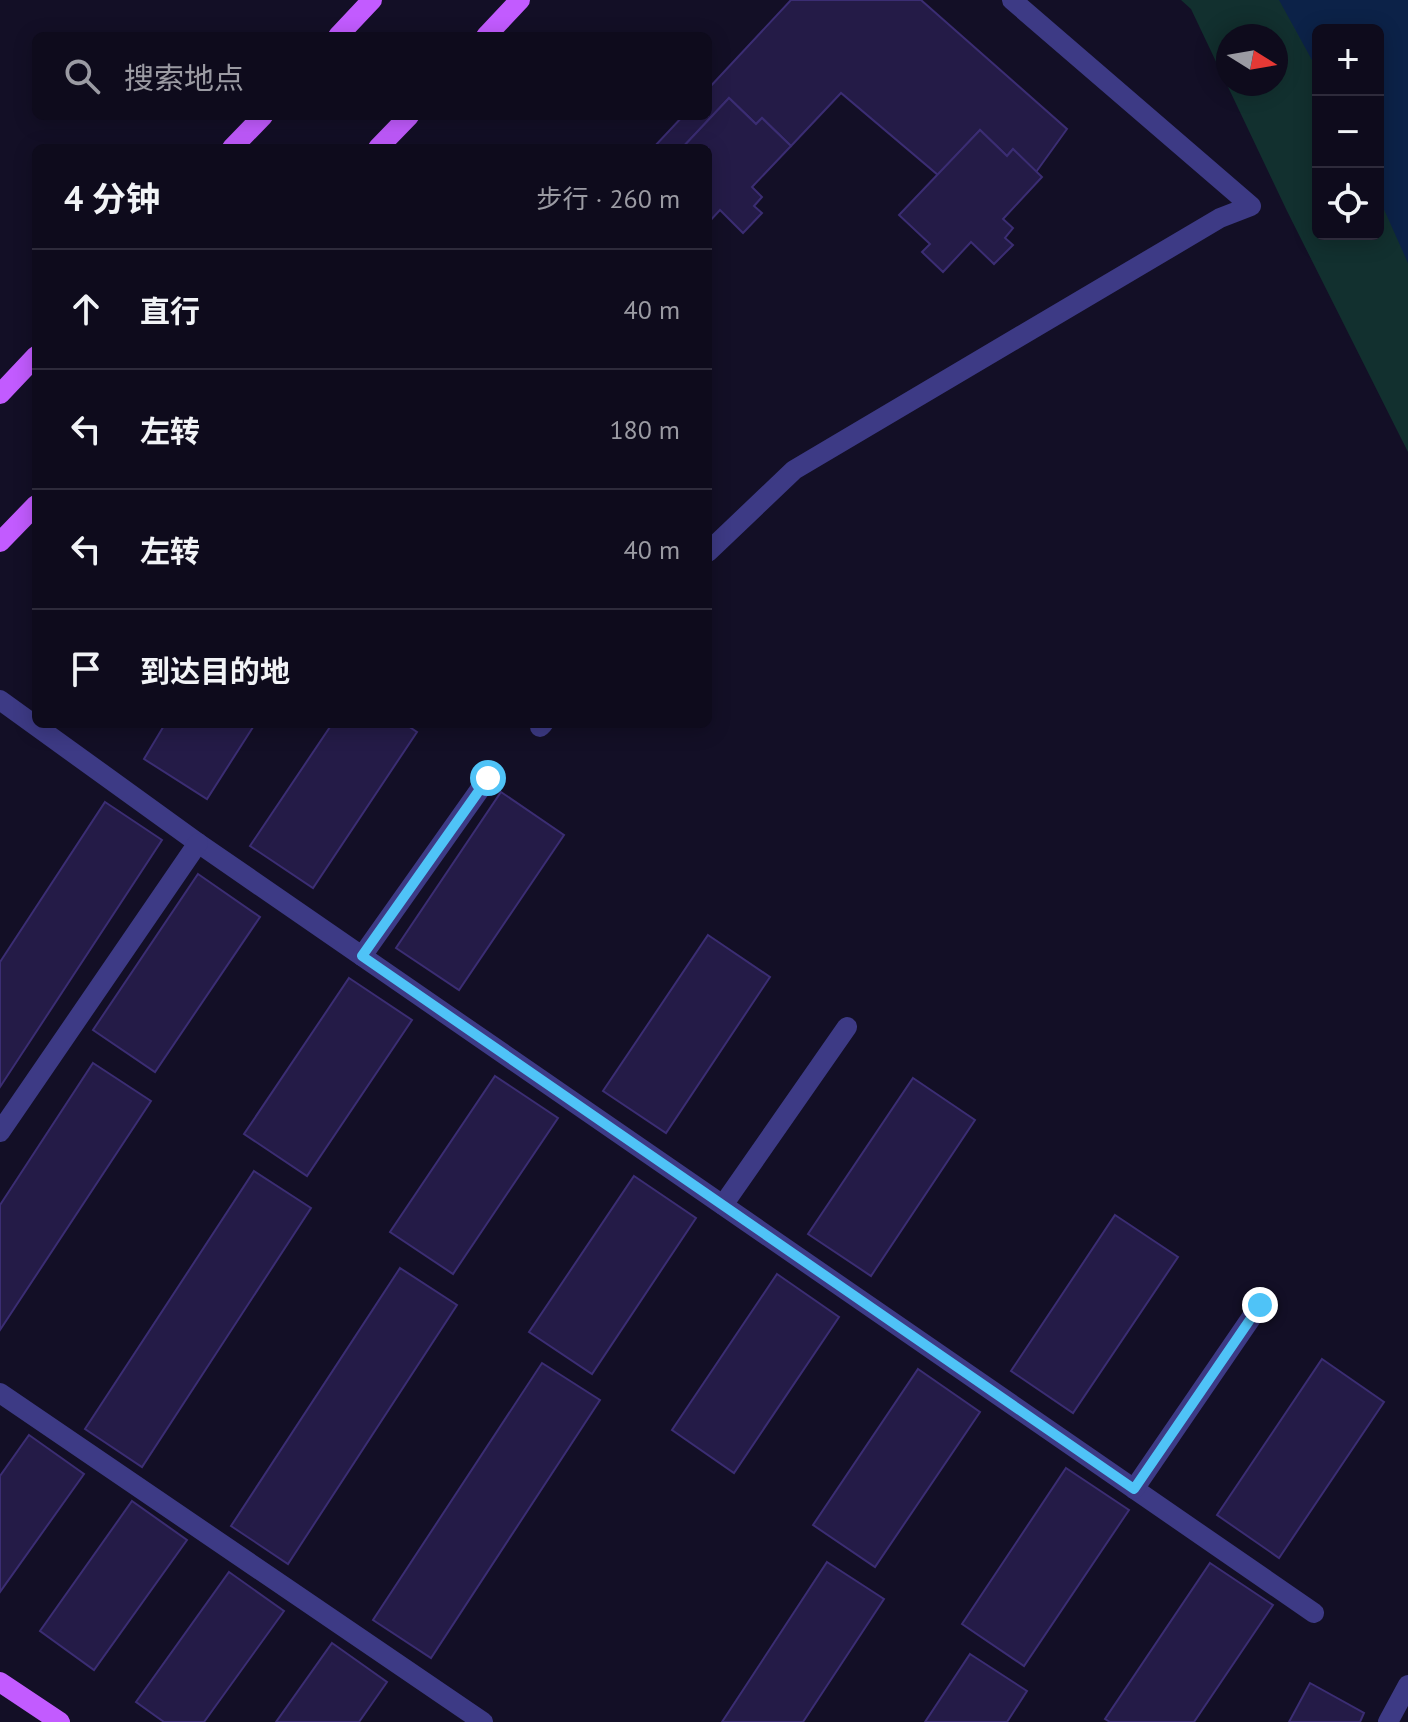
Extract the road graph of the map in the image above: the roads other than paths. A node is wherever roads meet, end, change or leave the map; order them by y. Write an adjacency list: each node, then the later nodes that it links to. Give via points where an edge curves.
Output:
1 (372, 0): 4 (main road)
2 (520, 0): 5 (main road)
3 (1012, 0): 14 (lane, via 1251,206 1220,218 794,470)
4 (342, 32)
5 (490, 32)
6 (259, 120): 8 (main road)
7 (405, 120): 9 (main road)
8 (236, 144)
9 (382, 144)
10 (32, 360): 11 (main road)
11 (0, 394)
12 (32, 509): 13 (main road)
13 (0, 542)
14 (712, 548)
15 (0, 700): 16 (lane)
16 (32, 723)
17 (39, 728): 19 (lane)
18 (488, 778): 20 (lane)
19 (198, 843): 20 (lane); 22 (lane)
20 (362, 956): 23 (lane)
21 (847, 1027): 23 (lane)
22 (0, 1132)
23 (723, 1205): 26 (lane)
24 (1260, 1305): 26 (lane)
25 (0, 1393): 31 (lane)
26 (1134, 1489): 27 (lane)
27 (1314, 1613)
28 (0, 1682): 30 (main road)
29 (1408, 1685): 32 (lane)
30 (60, 1722)
31 (483, 1722)
32 (1388, 1722)

